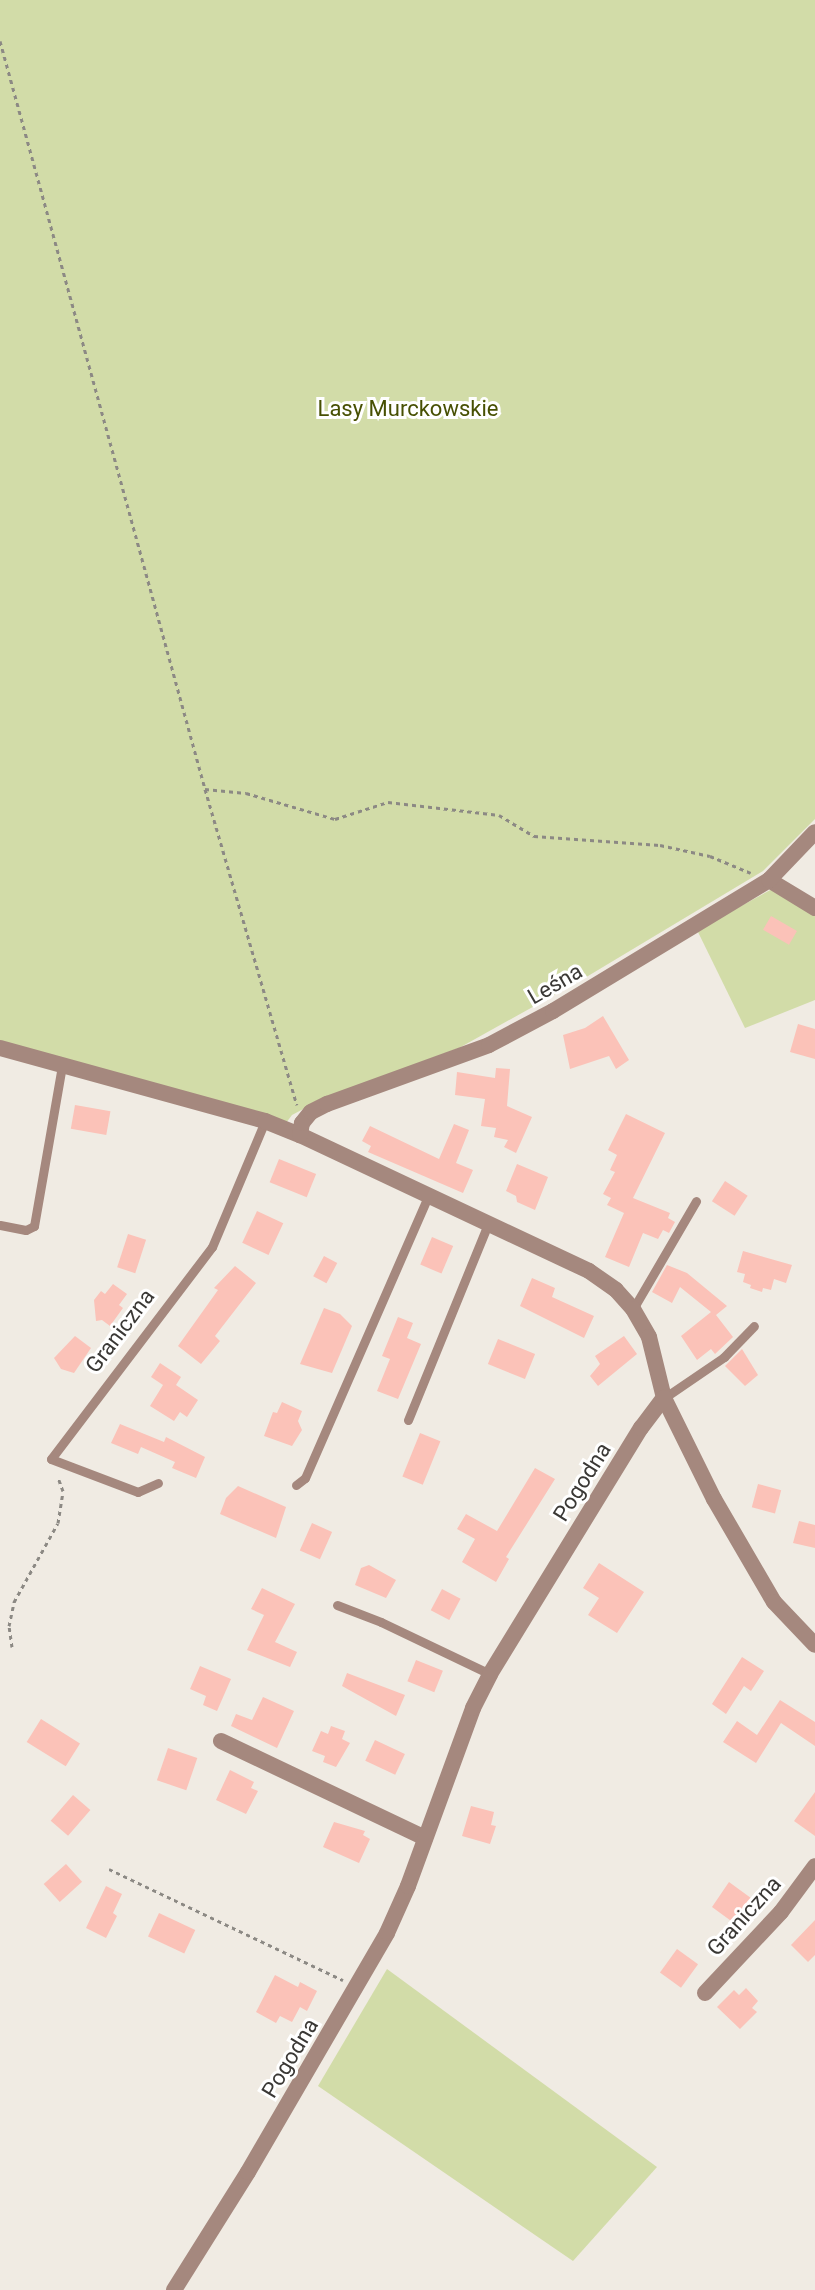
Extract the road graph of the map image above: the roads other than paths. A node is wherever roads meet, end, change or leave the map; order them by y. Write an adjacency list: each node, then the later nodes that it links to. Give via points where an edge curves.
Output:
1 (815, 832): 2 (street, Leśna)
2 (769, 880): 3 (street); 7 (street, Leśna, via 553,1011 489,1045 327,1104 311,1112)
3 (815, 908)
4 (0, 1048): 5 (street)
5 (62, 1065): 6 (street); 11 (lane, via 34,1226 26,1230)
6 (265, 1121): 7 (street); 16 (lane, Graniczna, via 212,1247 51,1459 138,1492)
7 (301, 1129): 8 (street)
8 (428, 1196): 10 (street); 17 (lane, via 305,1478)
9 (696, 1201): 12 (lane)
10 (488, 1224): 12 (street, via 589,1271); 15 (lane)
11 (0, 1225)
12 (633, 1309): 14 (street, via 649,1337)
13 (754, 1326): 14 (lane, via 724,1357)
14 (664, 1398): 19 (street, via 774,1602); 20 (street, Pogodna)
15 (408, 1420)
16 (158, 1483)
17 (296, 1485)
18 (337, 1605): 20 (lane)
19 (815, 1645)
20 (490, 1674): 22 (street, Pogodna)
21 (221, 1741): 22 (street)
22 (425, 1838): 25 (street, Pogodna, via 392,1921 357,1987)
23 (815, 1866): 24 (street, Graniczna, via 781,1912)
24 (705, 1993)
25 (174, 2290)

